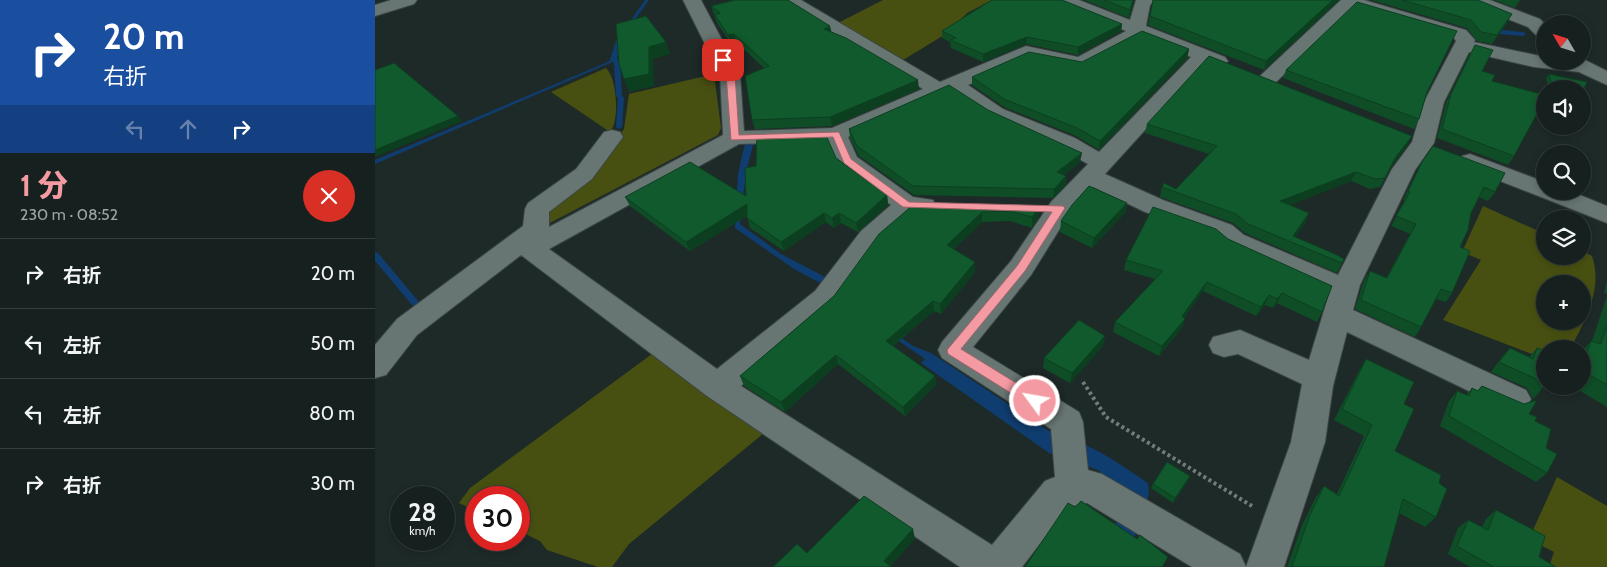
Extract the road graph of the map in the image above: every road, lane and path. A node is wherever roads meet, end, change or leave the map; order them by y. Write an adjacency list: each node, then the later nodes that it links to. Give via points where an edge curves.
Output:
1 (408, 0): 8 (street)
2 (789, 0): 16 (street, via 824,23)
3 (1064, 0): 10 (street)
4 (1146, 0): 10 (street, via 1142,4)
5 (1475, 0): 9 (street)
6 (1350, 1): 11 (street, via 1460,34 1466,40); 12 (street, via 1260,78)
7 (702, 7): 19 (street, via 731,74)
8 (375, 10)
9 (1536, 25)
10 (1137, 28): 12 (street); 16 (street, via 1131,36 1081,63 1026,52)
11 (1463, 45): 13 (street); 20 (street, via 1434,102)
12 (1203, 54): 21 (street)
13 (1536, 62)
14 (1589, 70): 15 (street)
15 (1607, 79)
16 (942, 87): 17 (street); 21 (street, via 961,89 996,113 1067,143)
17 (836, 134): 19 (street); 24 (street, via 847,161)
18 (612, 137): 29 (street, via 584,174 537,209 535,230)
19 (734, 138): 29 (street)
20 (1429, 145): 22 (street); 30 (street, via 1404,170)
21 (1096, 169): 27 (street); 30 (street, via 1154,206 1223,231 1235,242)
22 (1536, 187)
23 (1569, 200): 28 (street)
24 (907, 205): 25 (street); 35 (street, via 869,237 825,298)
25 (945, 206)
26 (1031, 208): 27 (street)
27 (1060, 208): 37 (street, via 1021,268 953,350 1067,422)
28 (1607, 215)
29 (527, 244): 32 (street, via 407,327); 35 (street)
30 (1340, 302): 33 (street); 36 (street)
31 (1224, 344): 33 (street, via 1240,342)
32 (375, 366)
33 (1319, 378): 38 (street, via 1308,442)
34 (1083, 382): 38 (path, via 1106,417 1256,508)
35 (718, 387): 39 (street)
36 (1515, 399)
37 (1073, 489): 40 (street, via 1057,493); 41 (street, via 1090,486)
38 (1285, 510): 42 (street)
39 (993, 567)
40 (998, 567)
41 (1227, 567)
42 (1265, 567)

